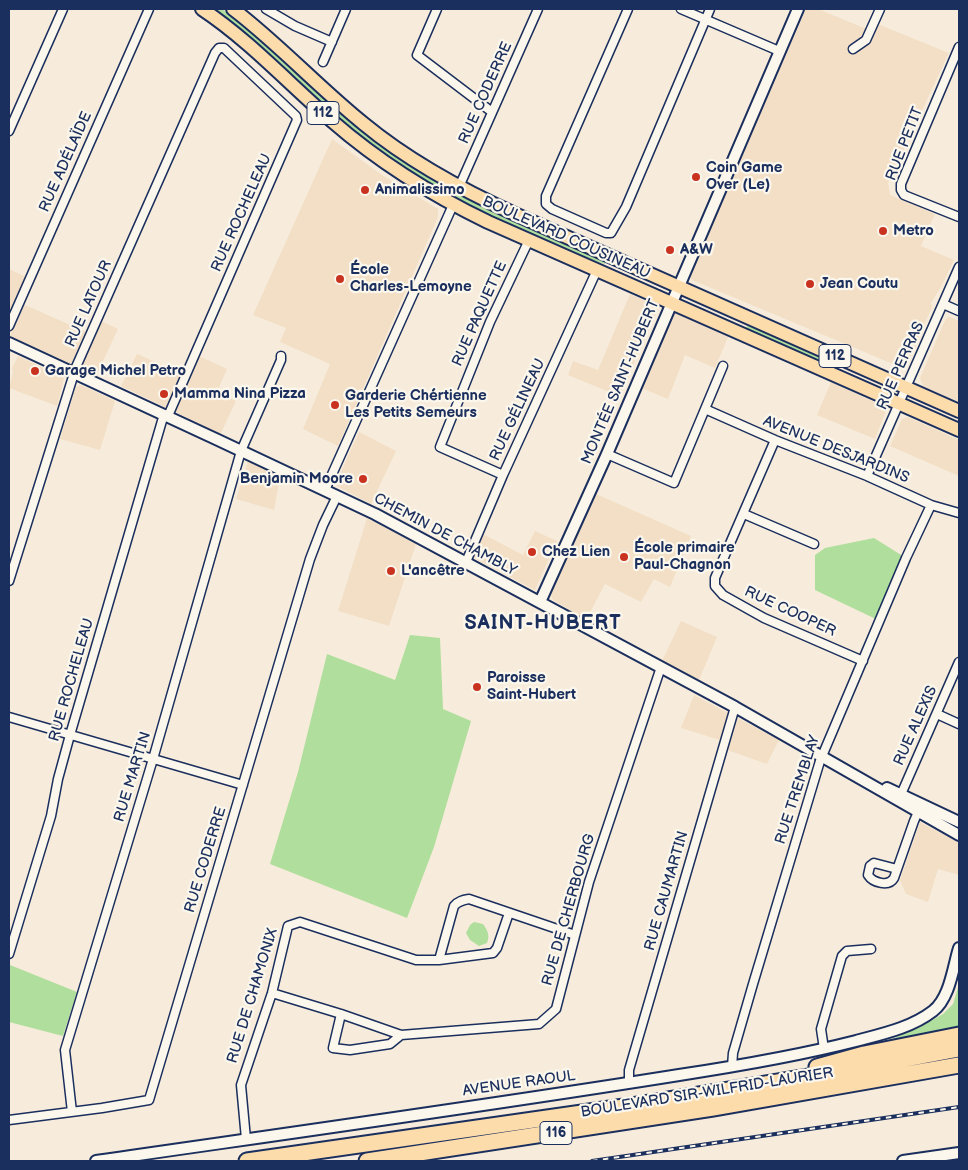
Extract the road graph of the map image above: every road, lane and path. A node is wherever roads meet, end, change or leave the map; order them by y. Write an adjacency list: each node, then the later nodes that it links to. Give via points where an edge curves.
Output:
1 (63, 9): 22 (street)
2 (149, 9): 33 (street, RUE ADÉLAÏDE)
3 (202, 9): 24 (main road, BOULEVARD COUSINEAU / 112, via 255,49 356,141)
4 (233, 9): 23 (main road, BOULEVARD COUSINEAU / 112, via 364,125)
5 (266, 9): 15 (street)
6 (346, 9): 15 (street)
7 (437, 9): 21 (street, via 417,56)
8 (538, 9): 21 (street, RUE CODERRE)
9 (628, 9): 14 (street, via 546,196 546,204 552,209 606,233 611,232 626,208)
10 (681, 9): 14 (street)
11 (710, 9): 14 (street)
12 (798, 9): 19 (street, MONTÉE SAINT-HUBERT)
13 (880, 9): 18 (street, via 866,40)
14 (706, 19): 19 (street)
15 (332, 42): 20 (street)
16 (959, 47): 25 (street, RUE PETIT, via 900,184 904,195)
17 (219, 48): 37 (street, RUE LATOUR); 42 (street, RUE ROCHELEAU, via 224,48 297,120)
18 (853, 49)
19 (779, 51): 29 (street, MONTÉE SAINT-HUBERT)
20 (323, 62)
21 (492, 112): 23 (street, RUE CODERRE)
22 (9, 131)
23 (459, 187): 29 (main road, BOULEVARD COUSINEAU / 112)
24 (453, 205): 26 (main road, BOULEVARD COUSINEAU / 112); 49 (street)
25 (959, 217)
26 (529, 240): 28 (main road, BOULEVARD COUSINEAU / 112); 47 (street, RUE PAQUETTE, via 490,322 440,447)
27 (959, 268): 31 (street, RUE PERRAS)
28 (597, 270): 30 (main road, BOULEVARD COUSINEAU / 112); 47 (street, RUE GÉLINEAU)
29 (678, 286): 30 (street, MONTÉE SAINT-HUBERT); 38 (main road, BOULEVARD COUSINEAU / 112)
30 (671, 303): 39 (main road, BOULEVARD COUSINEAU / 112); 46 (street, MONTÉE SAINT-HUBERT)
31 (943, 304): 32 (street); 38 (street, RUE PERRAS)
32 (959, 311)
33 (9, 326)
34 (9, 343): 37 (street, CHEMIN DE CHAMBLY)
35 (281, 356): 45 (street, RUE MARTIN)
36 (724, 366): 40 (street)
37 (74, 374): 42 (street, CHEMIN DE CHAMBLY); 56 (street, RUE LATOUR)
38 (907, 388): 39 (street, RUE PERRAS); 41 (main road, BOULEVARD COUSINEAU / 112)
39 (899, 404): 43 (main road, BOULEVARD COUSINEAU / 112); 48 (street, RUE PERRAS)
40 (705, 409): 44 (street, AVENUE DESJARDINS); 46 (street, via 674,484)
41 (959, 411)
42 (166, 415): 45 (street, CHEMIN DE CHAMBLY); 65 (street, RUE ROCHELEAU)
43 (959, 430)
44 (775, 440): 48 (street, AVENUE DESJARDINS); 53 (street, RUE COOPER)
45 (241, 451): 49 (street, CHEMIN DE CHAMBLY); 67 (street, RUE MARTIN)
46 (607, 454): 57 (street, MONTÉE SAINT-HUBERT)
47 (503, 474): 55 (street, RUE GÉLINEAU)
48 (867, 476): 51 (street, AVENUE DESJARDINS)
49 (325, 490): 50 (street, CHEMIN DE CHAMBLY)
50 (337, 496): 55 (street, CHEMIN DE CHAMBLY); 68 (street, RUE CODERRE, via 310,559)
51 (931, 505): 52 (street, AVENUE DESJARDINS); 58 (street, RUE TREMBLAY)
52 (959, 513)
53 (744, 514): 54 (street); 58 (street, RUE COOPER, via 715,578 715,586 723,595 764,618)
54 (814, 544)
55 (466, 562): 57 (street, CHEMIN DE CHAMBLY)
56 (9, 581)
57 (540, 602): 60 (street, CHEMIN DE CHAMBLY)
58 (863, 660): 66 (street, RUE TREMBLAY)
59 (959, 662): 62 (street, RUE ALEXIS)
60 (661, 667): 61 (street, CHEMIN DE CHAMBLY); 75 (street, RUE DE CHERBOURG, via 589,882)
61 (735, 707): 66 (street, CHEMIN DE CHAMBLY); 90 (street, RUE CAUMARTIN, via 629,1070)
62 (936, 714): 64 (street); 69 (street, RUE ALEXIS)
63 (9, 717): 65 (street)
64 (959, 724)
65 (70, 734): 67 (street); 78 (street, RUE ROCHELEAU, via 51,816)
66 (822, 756): 69 (street, CHEMIN DE CHAMBLY); 87 (street, RUE TREMBLAY, via 733,1053)
67 (153, 759): 68 (street); 92 (street, RUE MARTIN, via 65,1050)
68 (243, 785): 92 (street, RUE CODERRE, via 149,1100)
69 (900, 798): 70 (street, CHEMIN DE CHAMBLY); 71 (street, CHEMIN DE CHAMBLY)
70 (918, 812): 72 (street, CHEMIN DE CHAMBLY); 73 (street)
71 (959, 822)
72 (959, 835)
73 (897, 869)
74 (509, 913): 75 (street); 79 (street, RUE DE CHAMONIX, via 493,953); 79 (street, via 469,900 457,903)
75 (575, 935): 82 (street, RUE DE CHERBOURG, via 556,1009 539,1024)
76 (959, 948): 84 (street, AVENUE RAOUL, via 945,995 938,1007 901,1028)
77 (871, 949): 84 (street, via 847,951 842,956 821,1030)
78 (9, 954)
79 (438, 960): 80 (street, RUE DE CHAMONIX, via 416,960 300,922 288,926)
80 (272, 993): 81 (street, RUE DE CHERBOURG); 94 (street, RUE DE CHAMONIX, via 240,1085)
81 (341, 1014): 82 (street, RUE DE CHERBOURG); 82 (street, RUE DE CHERBOURG, via 333,1048 350,1050 390,1044)
82 (402, 1035)
83 (959, 1035): 91 (highway, via 864,1054)
84 (824, 1049): 87 (street, AVENUE RAOUL)
85 (959, 1049): 91 (highway, BOULEVARD SIR-WILFRID-LAURIER / 116)
86 (959, 1064): 89 (highway, BOULEVARD SIR-WILFRID-LAURIER / 116)
87 (732, 1067): 90 (street, AVENUE RAOUL)
88 (959, 1074): 89 (highway)
89 (902, 1075): 98 (highway, BOULEVARD SIR-WILFRID-LAURIER / 116)
90 (629, 1083): 94 (street, AVENUE RAOUL)
91 (744, 1088): 97 (highway, BOULEVARD SIR-WILFRID-LAURIER / 116)
92 (72, 1112): 93 (street, RUE CODERRE)
93 (9, 1120)
94 (246, 1139): 96 (street, AVENUE RAOUL)
95 (959, 1153): 99 (street)
96 (96, 1161)
97 (247, 1161)
98 (367, 1161)
99 (903, 1161)

